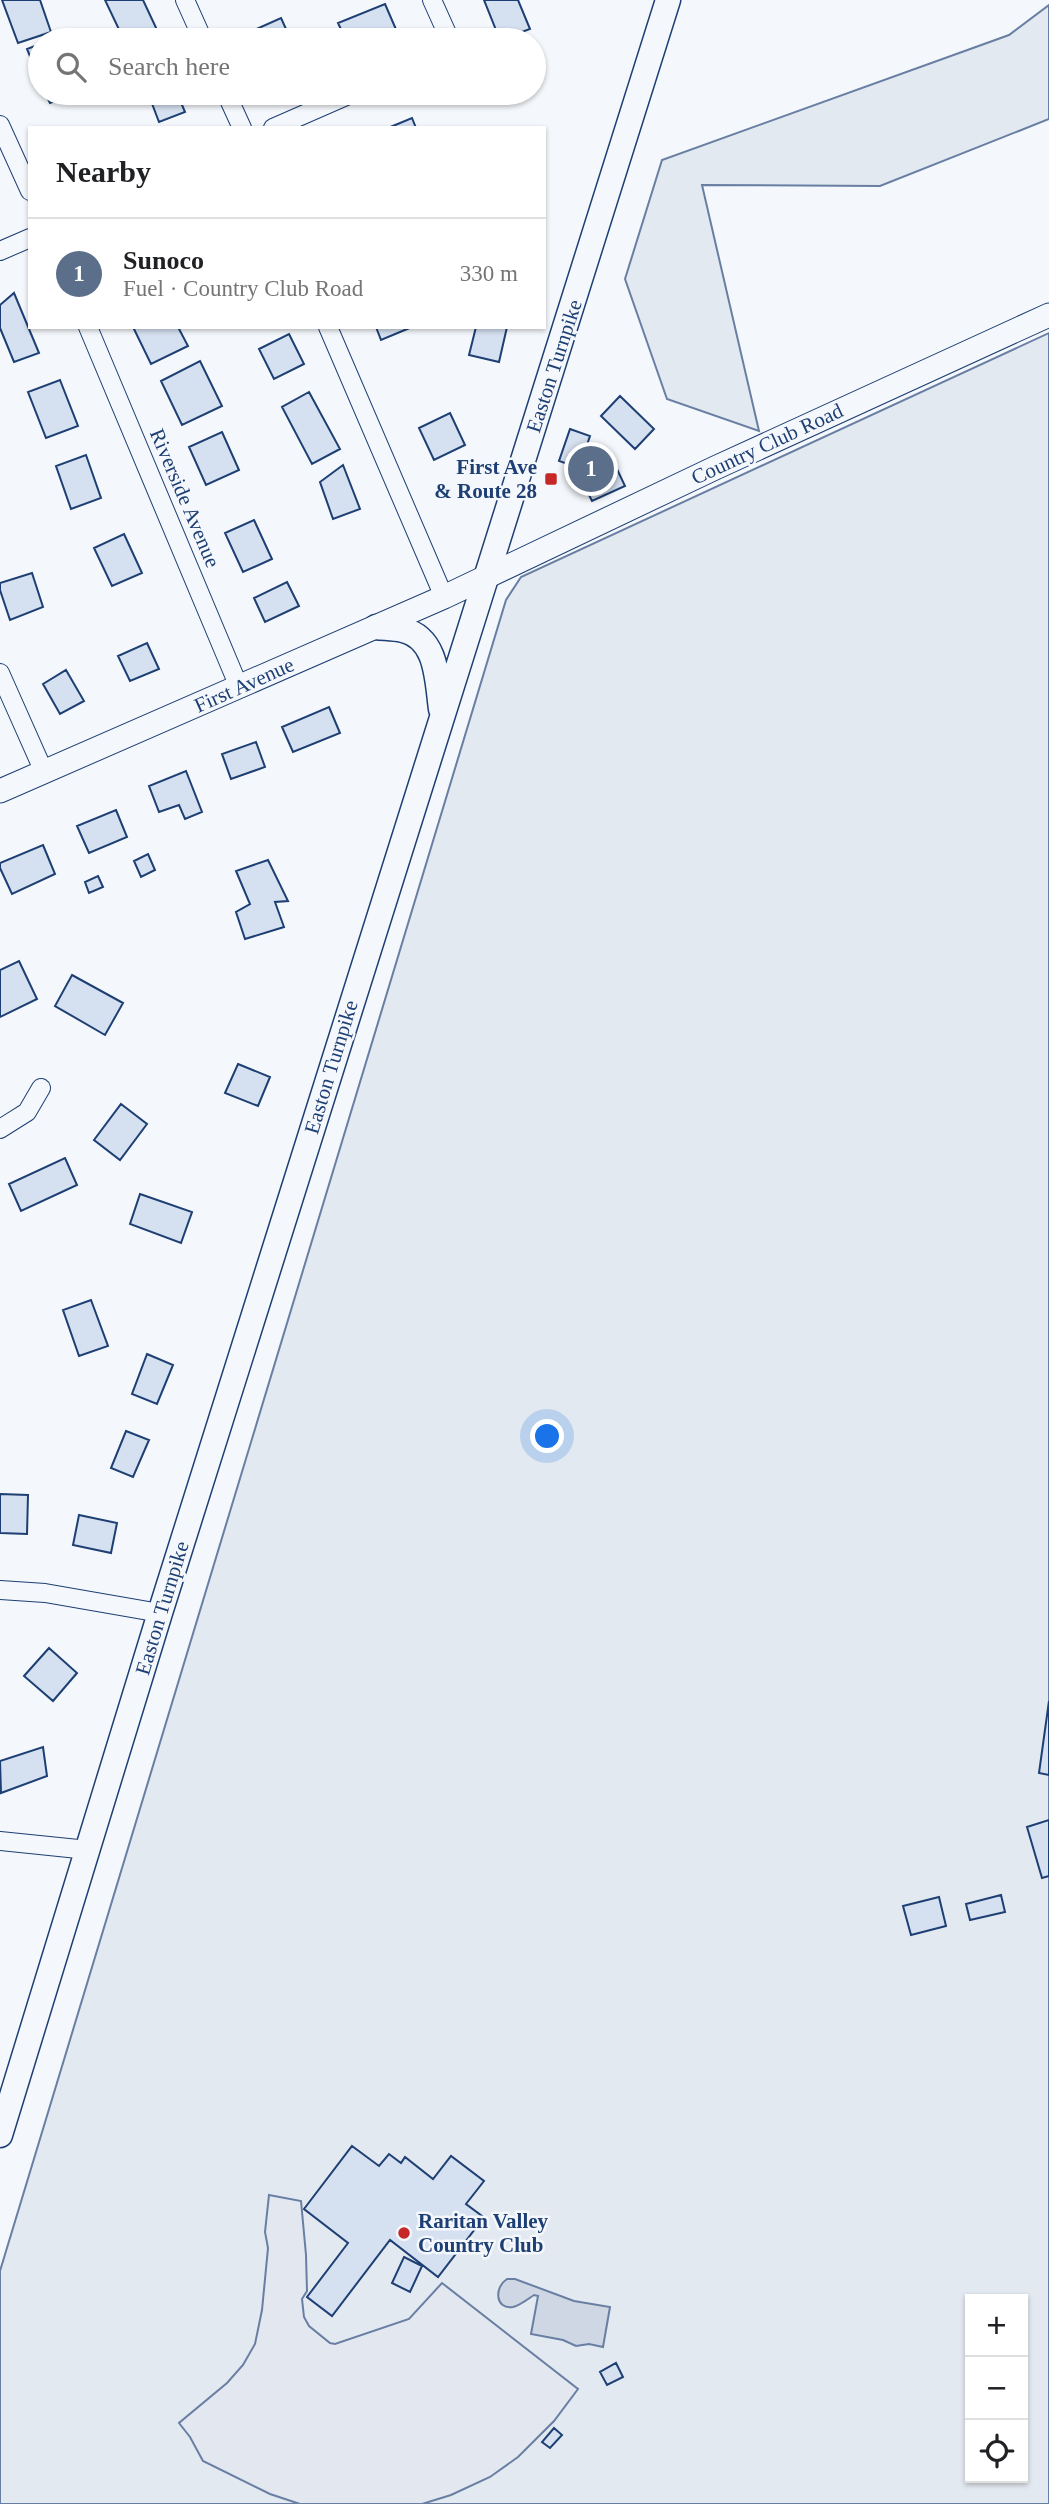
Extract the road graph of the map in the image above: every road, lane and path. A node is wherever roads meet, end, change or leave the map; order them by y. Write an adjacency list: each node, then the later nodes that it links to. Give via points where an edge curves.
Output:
1 (185, 0): 4 (street)
2 (432, 0): 5 (street)
3 (668, 0): 17 (main road, Easton Turnpike)
4 (198, 28)
5 (445, 28)
6 (231, 105): 9 (street)
7 (325, 105): 10 (street)
8 (0, 125): 11 (street)
9 (241, 126)
10 (278, 126)
11 (28, 187)
12 (28, 239): 13 (street)
13 (0, 251)
14 (1049, 315): 17 (street, Country Club Road)
15 (89, 329): 21 (street, Riverside Avenue)
16 (329, 329): 18 (street)
17 (487, 576): 18 (street, First Avenue); 22 (main road, Easton Turnpike)
18 (444, 597): 19 (street, First Avenue)
19 (376, 627): 21 (street, First Avenue); 22 (main road, via 403,629 424,641 432,655)
20 (0, 673): 23 (street)
21 (239, 687): 23 (street, First Avenue)
22 (442, 717): 28 (main road, Easton Turnpike)
23 (44, 772): 24 (street, First Avenue)
24 (0, 791)
25 (41, 1088): 26 (street, via 27,1112)
26 (0, 1129)
27 (0, 1590): 28 (street)
28 (160, 1613): 30 (main road, Easton Turnpike)
29 (0, 1841): 30 (street)
30 (88, 1850): 31 (main road, Easton Turnpike)
31 (0, 2135)

